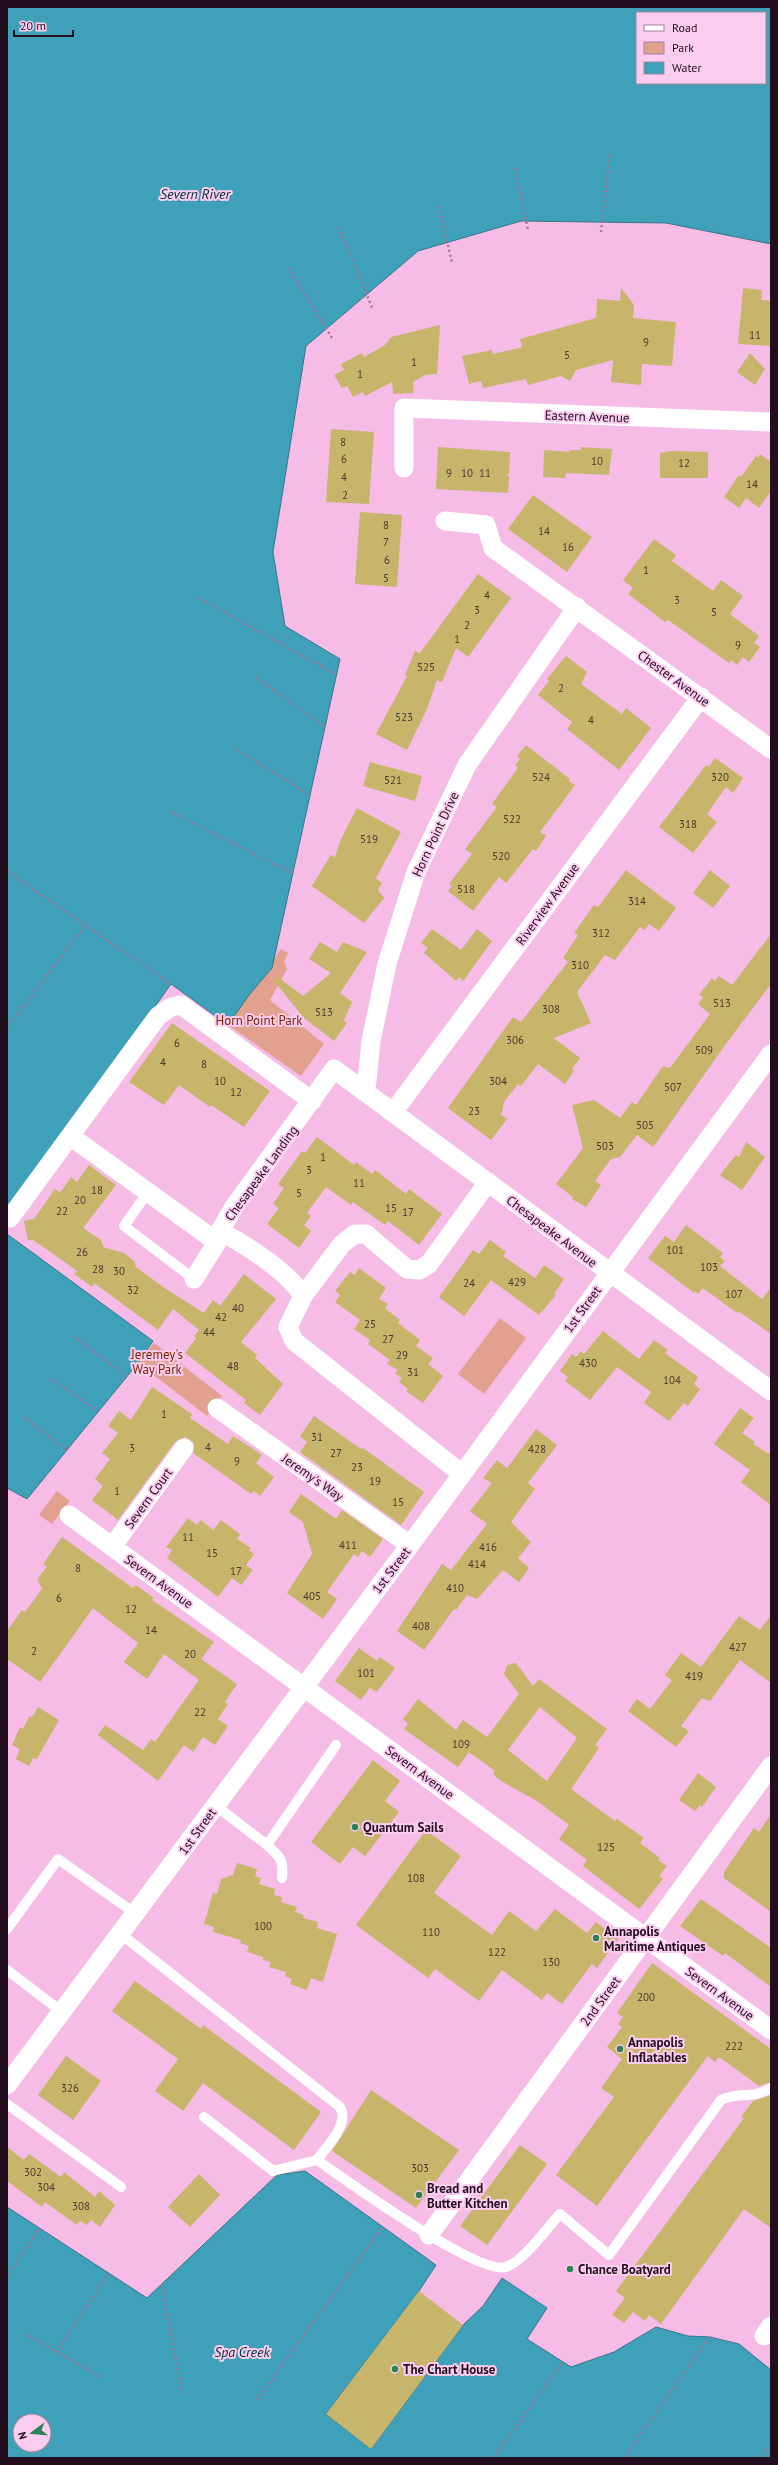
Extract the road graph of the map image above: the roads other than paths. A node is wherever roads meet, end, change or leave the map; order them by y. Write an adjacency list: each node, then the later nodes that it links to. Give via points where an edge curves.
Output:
1 (771, 422): 2 (street, Eastern Avenue, via 404,408)
2 (404, 468)
3 (445, 521): 4 (street, Chester Avenue, via 486,525 493,548)
4 (577, 607): 5 (street, Chester Avenue); 9 (street, Horn Point Drive, via 467,765 416,872 387,964 371,1041)
5 (701, 697): 6 (street, Chester Avenue); 11 (street, Riverview Avenue)
6 (771, 749)
7 (771, 1054): 17 (street, 1st Street)
8 (334, 1069): 9 (street, Chesapeake Avenue); 10 (street, Chesapeake Landing)
9 (366, 1091): 11 (street, Chesapeake Avenue)
10 (312, 1100): 12 (street, via 181,1005 171,1007 158,1016); 16 (street, Chesapeake Landing, via 234,1207)
11 (394, 1111): 13 (street, Chesapeake Avenue)
12 (70, 1136): 14 (street); 15 (street)
13 (488, 1182): 17 (street, Chesapeake Avenue); 19 (street, via 429,1264 419,1270 407,1269 366,1234 355,1234 342,1244)
14 (148, 1192): 16 (street); 18 (lane, via 124,1226)
15 (10, 1218)
16 (219, 1236): 18 (street, Chesapeake Landing); 19 (street, via 239,1241 295,1283)
17 (608, 1273): 20 (street, Chesapeake Avenue); 23 (street, 1st Street)
18 (194, 1279)
19 (303, 1296): 23 (street, via 288,1327 294,1341)
20 (771, 1391)
21 (217, 1408): 25 (street, Jeremy's Way)
22 (184, 1448): 26 (street, Severn Court)
23 (462, 1474): 25 (street, 1st Street)
24 (69, 1515): 26 (street, Severn Avenue)
25 (410, 1545): 27 (street, 1st Street)
26 (112, 1547): 27 (street, Severn Avenue)
27 (304, 1686): 30 (street, 1st Street); 36 (street, Severn Avenue)
28 (336, 1745): 31 (lane)
29 (771, 1766): 36 (street, 2nd Street)
30 (216, 1806): 31 (lane); 33 (street, 1st Street)
31 (267, 1845): 32 (lane, via 280,1857 284,1865)
32 (282, 1878)
33 (136, 1914): 34 (lane, via 58,1858); 35 (street, 1st Street)
34 (7, 1929)
35 (121, 1934): 38 (street, 1st Street); 44 (lane, via 340,2107 344,2114 343,2122)
36 (645, 1938): 39 (street, Severn Avenue); 46 (street, 2nd Street)
37 (7, 1970): 38 (lane)
38 (62, 2012): 40 (street, 1st Street)
39 (771, 2030)
40 (10, 2074)
41 (771, 2088): 46 (lane, via 759,2095 730,2096 721,2100 609,2255 560,2214 516,2263 504,2268 480,2263)
42 (7, 2104): 45 (lane)
43 (204, 2117): 44 (lane, via 273,2171)
44 (317, 2160): 46 (lane)
45 (121, 2187)
46 (429, 2235)

